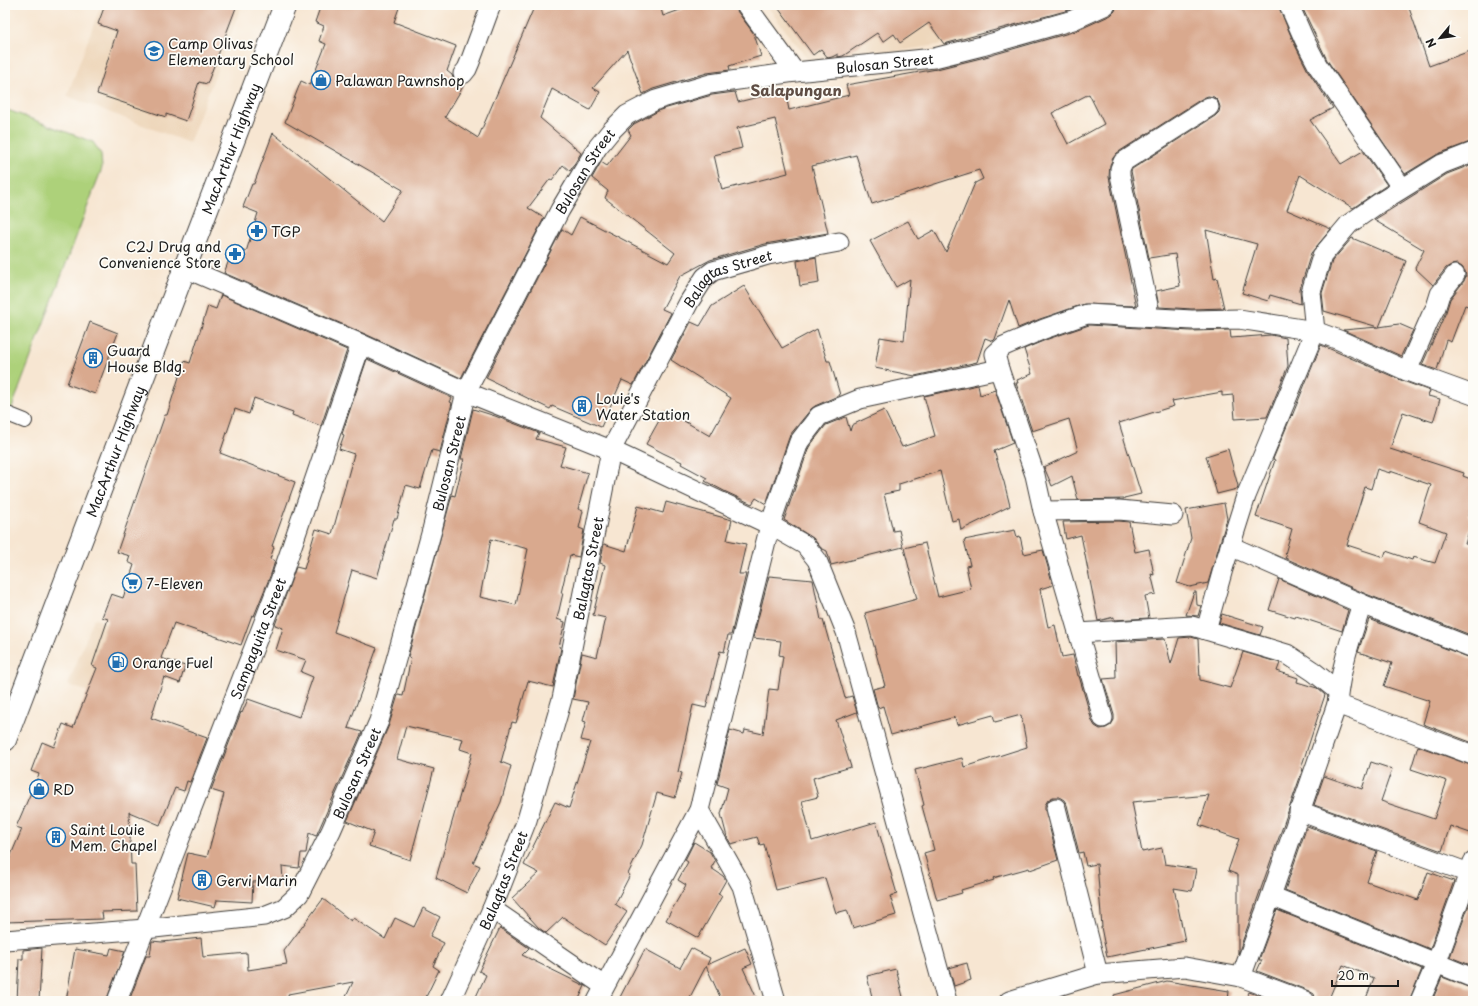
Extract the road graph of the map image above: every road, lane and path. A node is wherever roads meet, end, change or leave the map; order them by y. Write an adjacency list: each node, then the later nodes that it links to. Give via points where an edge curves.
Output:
1 (285, 5): 12 (highway, MacArthur Highway)
2 (491, 5): 7 (street)
3 (746, 5): 6 (street)
4 (1106, 5): 6 (street, Bulosan Street, via 1073,20 934,58)
5 (1289, 5): 10 (street, via 1318,66)
6 (795, 72): 19 (street, Bulosan Street, via 710,84 656,100 627,115 597,148 560,210)
7 (463, 74)
8 (1208, 107): 14 (street, via 1123,162 1120,169 1148,305)
9 (1473, 152): 10 (street, via 1442,164)
10 (1402, 188): 15 (street, via 1349,224 1322,256 1312,292)
11 (838, 242): 23 (street, Balagtas Street, via 768,255 713,271 705,277 689,302)
12 (186, 268): 16 (street); 34 (highway, MacArthur Highway)
13 (1455, 275): 18 (street, via 1440,294)
14 (1144, 317): 15 (street, via 1239,319); 17 (street, via 1087,314 1004,346 995,354)
15 (1315, 331): 18 (street); 27 (street, via 1246,496)
16 (361, 344): 19 (street); 42 (street, Sampaguita Street, via 281,578)
17 (999, 369): 24 (street, via 1035,475); 26 (street, via 860,399 819,416 799,442)
18 (1407, 371): 20 (street)
19 (466, 392): 23 (street); 42 (street, Bulosan Street, via 432,530 379,721 331,831 299,894 284,908 264,916)
20 (1473, 395)
21 (5, 413): 22 (street)
22 (25, 421)
23 (611, 450): 26 (street); 41 (street, Balagtas Street, via 562,699 527,820)
24 (1043, 511): 25 (street, via 1119,510); 30 (street)
25 (1173, 516)
26 (770, 525): 37 (street); 52 (street, via 804,546 817,560 846,632)
27 (1230, 546): 28 (street); 29 (street)
28 (1362, 604): 31 (street); 32 (street, via 1348,646)
29 (1206, 630): 30 (street, via 1192,626); 32 (street, via 1287,654 1314,672)
30 (1078, 633): 33 (street)
31 (1473, 648)
32 (1337, 698): 35 (street); 38 (street)
33 (1103, 718)
34 (5, 740)
35 (1473, 755)
36 (1056, 808): 45 (street)
37 (699, 810): 48 (street); 51 (street, via 742,886)
38 (1299, 811): 39 (street); 40 (street)
39 (1471, 868): 44 (street)
40 (1271, 896): 44 (street); 46 (street)
41 (492, 909): 48 (street); 50 (street, Balagtas Street)
42 (145, 929): 43 (street, Bulosan Street); 49 (street, Sampaguita Street)
43 (5, 940)
44 (1436, 964): 47 (street); 55 (street)
45 (1098, 974): 46 (street, via 1185,967); 53 (street)
46 (1241, 977): 54 (street)
47 (1473, 978)
48 (600, 994)
49 (117, 1001)
50 (450, 1001)
51 (776, 1001)
52 (947, 1001)
53 (1009, 1001)
54 (1305, 1001)
55 (1420, 1001)

